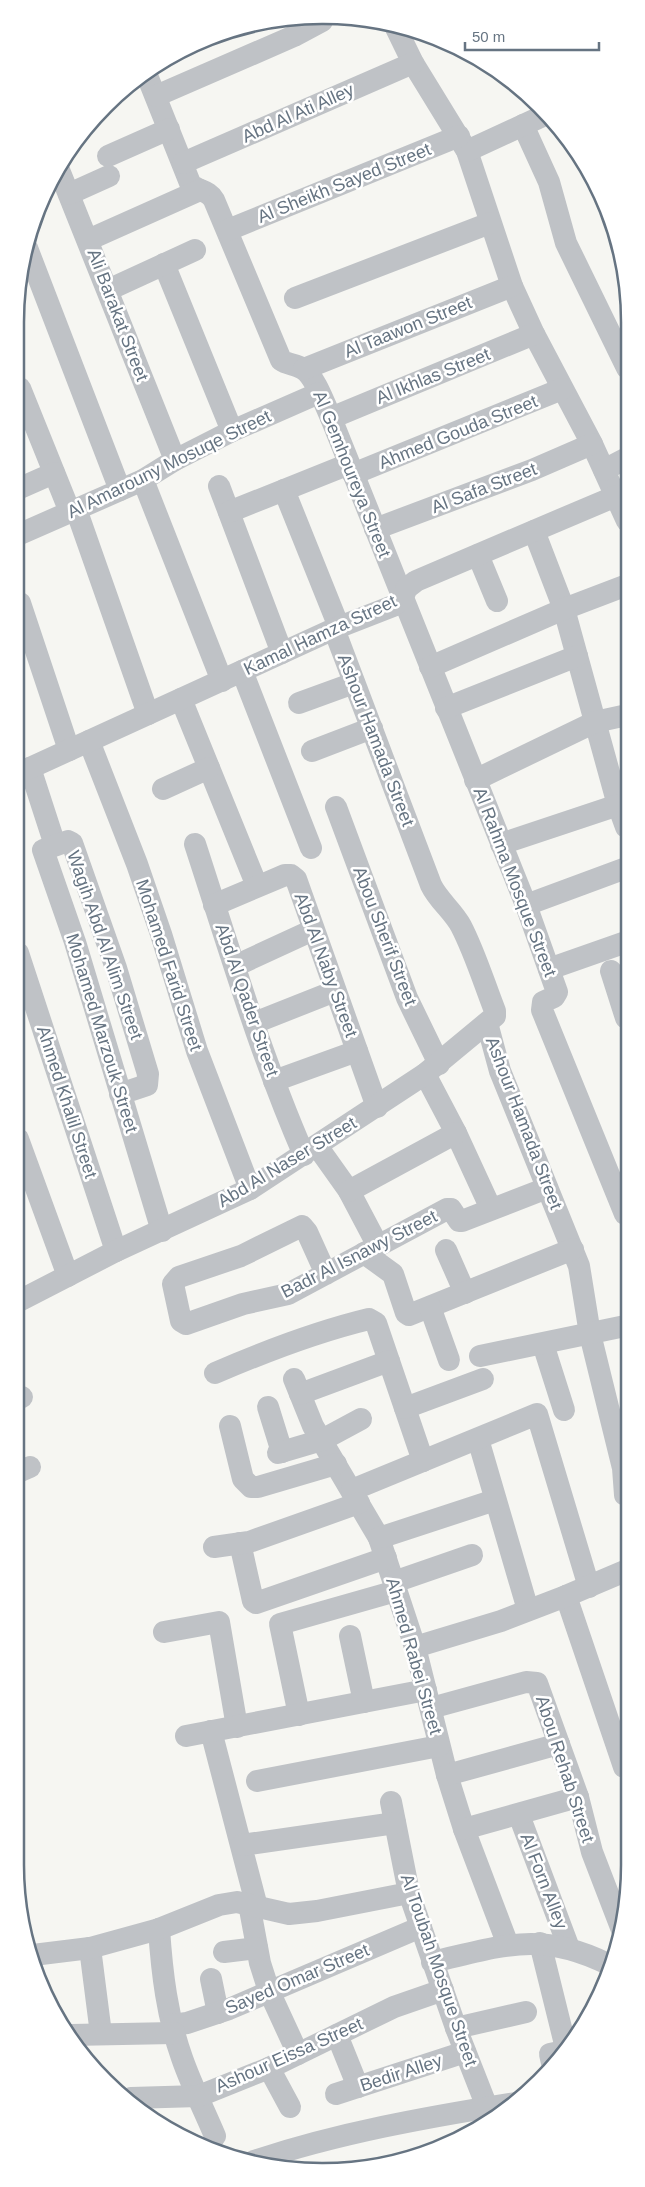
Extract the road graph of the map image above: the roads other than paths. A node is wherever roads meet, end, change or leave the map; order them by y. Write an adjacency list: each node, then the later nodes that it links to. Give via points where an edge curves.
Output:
1 (316, 24): 5 (street)
2 (399, 34): 3 (street)
3 (414, 63): 9 (street); 10 (street, Abd Al Ati Alley)
4 (149, 80): 5 (street)
5 (156, 96): 8 (street)
6 (540, 117): 7 (street, Al Sheikh Sayed Street)
7 (523, 125): 9 (street, Al Sheikh Sayed Street); 24 (street, via 549,182 566,243)
8 (169, 129): 10 (street); 13 (street)
9 (463, 143): 14 (street); 15 (street, Al Sheikh Sayed Street)
10 (183, 163): 12 (street, via 190,182)
11 (62, 177): 13 (street, Ali Barakat Street)
12 (200, 190): 15 (street, via 212,196); 16 (street)
13 (69, 194): 16 (street, Ali Barakat Street)
14 (490, 223): 20 (street); 22 (street)
15 (228, 230): 25 (street, via 281,360)
16 (88, 240): 21 (street, Ali Barakat Street)
17 (195, 250): 19 (street)
18 (31, 258): 41 (street)
19 (164, 264): 21 (street); 31 (street)
20 (512, 286): 23 (street); 25 (street, Al Taawon Street)
21 (108, 290): 33 (street, Ali Barakat Street)
22 (295, 298)
23 (534, 334): 26 (street); 29 (street, Al Ikhlas Street)
24 (621, 356)
25 (304, 369): 27 (street, Al Gemhoureya Street)
26 (562, 389): 32 (street); 35 (street, Ahmed Gouda Street)
27 (319, 393): 29 (street, Al Gemhoureya Street); 31 (street, Al Amarouny Mosuqe Street)
28 (24, 408): 30 (street)
29 (331, 418): 35 (street, Al Gemhoureya Street)
30 (28, 427): 37 (street)
31 (232, 431): 33 (street, Al Amarouny Mosuqe Street)
32 (592, 444): 36 (street); 47 (street, Al Safa Street)
33 (174, 460): 38 (street, Al Amarouny Mosuqe Street)
34 (621, 461): 36 (street)
35 (351, 469): 42 (street, Ahmed Gouda Street); 47 (street, Al Gemhoureya Street)
36 (604, 470): 43 (street)
37 (54, 473): 39 (street); 45 (street)
38 (143, 480): 41 (street, Al Amarouny Mosuqe Street); 61 (street)
39 (24, 486)
40 (219, 486): 46 (street)
41 (120, 490): 45 (street, Al Amarouny Mosuqe Street)
42 (284, 490): 46 (street, Ahmed Gouda Street); 56 (street, Ashour Hamada Street)
43 (616, 496): 44 (street); 48 (street, Kamal Hamza Street)
44 (621, 507)
45 (73, 511): 49 (street, Al Amarouny Mosuqe Street); 66 (street)
46 (229, 512): 57 (street)
47 (375, 529): 52 (street, Al Gemhoureya Street)
48 (534, 531): 50 (street, Kamal Hamza Street); 54 (street)
49 (24, 532)
50 (478, 555): 52 (street, Kamal Hamza Street, via 416,582 406,588); 53 (street)
51 (621, 587): 54 (street)
52 (402, 598): 56 (street, Kamal Hamza Street, via 393,606); 59 (street, Al Rahma Mosque Street)
53 (497, 601)
54 (564, 609): 58 (street); 59 (street)
55 (24, 613): 70 (street, Mohamed Farid Street)
56 (336, 628): 57 (street, Kamal Hamza Street); 62 (street, Ashour Hamada Street)
57 (282, 653): 60 (street, Kamal Hamza Street)
58 (577, 656): 65 (street); 68 (street)
59 (430, 667): 65 (street, Al Rahma Mosque Street)
60 (242, 671): 61 (street, Kamal Hamza Street); 82 (street)
61 (222, 681): 63 (street, Kamal Hamza Street)
62 (354, 683): 64 (street); 69 (street, Ashour Hamada Street)
63 (182, 699): 66 (street, Kamal Hamza Street); 72 (street)
64 (299, 703)
65 (446, 708): 74 (street, Al Rahma Mosque Street)
66 (148, 714): 70 (street, Kamal Hamza Street)
67 (621, 716): 68 (street)
68 (596, 722): 74 (street); 76 (street)
69 (372, 728): 71 (street); 96 (street, Ashour Hamada Street, via 434,892 452,912 472,951 495,1011 495,1016)
70 (79, 745): 73 (street, Kamal Hamza Street); 106 (street, Mohamed Farid Street, via 137,864 197,1051)
71 (312, 751)
72 (209, 768): 75 (street); 84 (street)
73 (24, 770): 81 (street, Wagih Abd Al Alim Street)
74 (475, 780): 80 (street, Al Rahma Mosque Street)
75 (163, 789)
76 (621, 805)
77 (336, 807): 98 (street, Abou Sherif Street)
78 (621, 813): 80 (street)
79 (195, 844): 85 (street, Abd Al Qader Street)
80 (502, 844): 86 (street, Al Rahma Mosque Street)
81 (55, 845): 100 (street, Mohamed Marzouk Street, via 43,850 75,942); 100 (street, Wagih Abd Al Alim Street, via 72,843 116,968 148,1074 143,1088)
82 (311, 848)
83 (621, 870): 86 (street)
84 (257, 886): 85 (street, Abd Al Naby Street); 87 (street, Abd Al Naby Street, via 285,875 294,877)
85 (214, 905): 89 (street, Abd Al Qader Street)
86 (526, 905): 90 (street, Al Rahma Mosque Street)
87 (313, 930): 89 (street); 93 (street, Abd Al Naby Street)
88 (621, 944): 90 (street)
89 (235, 966): 95 (street, Abd Al Qader Street)
90 (549, 969): 108 (street, Al Rahma Mosque Street, via 556,994 543,1002 542,1010)
91 (24, 971): 114 (street, Ahmed Khalil Street)
92 (611, 971): 94 (street)
93 (334, 991): 95 (street); 97 (street, Abd Al Naby Street)
94 (621, 1002)
95 (254, 1023): 99 (street, Abd Al Qader Street)
96 (487, 1023): 98 (street, Abd Al Naser Street); 105 (street, Ashour Hamada Street, via 500,1071)
97 (357, 1051): 99 (street); 101 (street, Abd Al Naby Street)
98 (432, 1069): 101 (street, Abd Al Naser Street); 102 (street, Abou Sherif Street)
99 (274, 1081): 103 (street, Abd Al Qader Street)
100 (120, 1094): 110 (street, Mohamed Marzouk Street)
101 (378, 1107): 103 (street, Abd Al Naser Street)
102 (456, 1133): 107 (street); 109 (street, Abou Sherif Street)
103 (310, 1150): 106 (street, Abd Al Naser Street); 107 (street, Abd Al Qader Street)
104 (24, 1155): 116 (street)
105 (547, 1188): 109 (street, Badr Al Isnawy Street); 111 (street, Ashour Hamada Street)
106 (250, 1189): 110 (street, Abd Al Naser Street)
107 (349, 1191): 112 (street, Abd Al Qader Street)
108 (621, 1202)
109 (491, 1209): 112 (street, Badr Al Isnawy Street, via 462,1221 447,1209)
110 (162, 1231): 114 (street, Abd Al Naser Street)
111 (573, 1248): 117 (street); 121 (street, Ashour Hamada Street)
112 (371, 1249): 115 (street, Badr Al Isnawy Street); 119 (street, via 391,1270 407,1314)
113 (446, 1250): 117 (street)
114 (116, 1251): 116 (street, Abd Al Naser Street)
115 (326, 1274): 115 (street, Badr Al Isnawy Street, via 282,1296 243,1304 186,1324 181,1321 173,1284 175,1279 241,1256 302,1226)
116 (68, 1276): 118 (street, Abd Al Naser Street)
117 (465, 1293): 119 (street)
118 (24, 1298)
119 (430, 1307): 124 (street)
120 (621, 1327): 121 (street)
121 (590, 1334): 122 (street); 131 (street, Ashour Hamada Street)
122 (543, 1344): 123 (street); 130 (street)
123 (480, 1356)
124 (449, 1360)
125 (389, 1361): 126 (street, via 376,1323 369,1319 323,1330); 129 (street); 135 (street, Ahmed Rabei Street, via 297,1387)
126 (215, 1372)
127 (483, 1379): 129 (street)
128 (268, 1408): 135 (street, via 280,1452)
129 (405, 1408): 137 (street)
130 (564, 1410)
131 (618, 1415): 136 (street, Ashour Hamada Street)
132 (361, 1419): 135 (street)
133 (230, 1426): 138 (street, via 243,1478 251,1487)
134 (478, 1439): 137 (street); 140 (street); 147 (street, via 538,1414)
135 (322, 1440): 138 (street, Ahmed Rabei Street)
136 (621, 1442)
137 (423, 1460): 139 (street)
138 (336, 1464): 139 (street, Ahmed Rabei Street)
139 (356, 1497): 141 (street, via 259,1539); 143 (street, Ahmed Rabei Street)
140 (495, 1500): 143 (street); 149 (street)
141 (240, 1543): 142 (street); 143 (street, via 256,1603)
142 (214, 1547)
143 (382, 1548): 146 (street, Ahmed Rabei Street)
144 (472, 1555): 146 (street)
145 (621, 1573): 147 (street)
146 (395, 1587): 152 (street, Ahmed Rabei Street); 155 (street, via 280,1624)
147 (589, 1587): 148 (street)
148 (566, 1596): 149 (street); 158 (street)
149 (528, 1610): 152 (street)
150 (164, 1632): 156 (street, via 219,1622)
151 (350, 1636): 154 (street)
152 (415, 1646): 153 (street, Ahmed Rabei Street)
153 (428, 1699): 154 (street); 160 (street, Abou Rehab Street, via 526,1682 537,1683); 161 (street, Ahmed Rabei Street)
154 (364, 1702): 155 (street)
155 (299, 1714): 156 (street)
156 (237, 1727): 157 (street)
157 (211, 1732): 159 (street); 168 (street)
158 (619, 1732): 162 (street)
159 (186, 1736)
160 (559, 1744): 163 (street); 165 (street, Abou Rehab Street)
161 (439, 1746): 163 (street, Ahmed Rabei Street); 164 (street)
162 (621, 1746)
163 (447, 1775): 167 (street, Ahmed Rabei Street)
164 (256, 1781)
165 (578, 1797): 166 (street); 171 (street, Abou Rehab Street, via 592,1852)
166 (519, 1815): 167 (street); 178 (street, Al Forn Alley)
167 (464, 1829): 175 (street, Ahmed Rabei Street)
168 (242, 1845): 169 (street, Al Toubah Mosque Street, via 393,1812); 170 (street)
169 (409, 1893): 170 (street, via 289,1914); 172 (street, Al Toubah Mosque Street)
170 (253, 1905): 173 (street, via 236,1902 219,1905); 177 (street)
171 (617, 1917)
172 (421, 1926): 181 (street, Al Toubah Mosque Street); 185 (street, Sayed Omar Street)
173 (159, 1928): 176 (street); 189 (street, via 163,1977)
174 (540, 1943): 175 (street); 178 (street); 193 (street)
175 (508, 1945): 181 (street)
176 (90, 1948): 180 (street); 190 (street)
177 (257, 1948): 179 (street); 185 (street)
178 (569, 1948): 182 (street)
179 (224, 1952)
180 (38, 1954)
181 (432, 1962): 184 (street, Al Toubah Mosque Street)
182 (604, 1963)
183 (211, 1979): 187 (street)
184 (443, 1990): 188 (street, Al Toubah Mosque Street); 192 (street, Ashour Eissa Street, via 394,2007)
185 (269, 1991): 187 (street, Sayed Omar Street); 195 (street)
186 (526, 2012): 188 (street)
187 (218, 2013): 189 (street, Sayed Omar Street)
188 (456, 2028): 194 (street, Al Toubah Mosque Street)
189 (173, 2029): 190 (street, Sayed Omar Street); 199 (street, via 182,2060)
190 (101, 2034): 191 (street, Sayed Omar Street)
191 (77, 2035)
192 (336, 2035): 195 (street, Ashour Eissa Street); 197 (street)
193 (564, 2040)
194 (465, 2052): 197 (street, Bedir Alley); 203 (street, Al Toubah Mosque Street)
195 (298, 2054): 196 (street, Ashour Eissa Street)
196 (269, 2068): 199 (street, Ashour Eissa Street); 202 (street)
197 (358, 2087): 198 (street, Bedir Alley)
198 (336, 2094)
199 (199, 2096): 200 (street, Ashour Eissa Street); 204 (street)
200 (136, 2098)
201 (499, 2105): 203 (street)
202 (290, 2107)
203 (487, 2107): 205 (street, via 302,2145)
204 (215, 2136)
205 (263, 2158)

